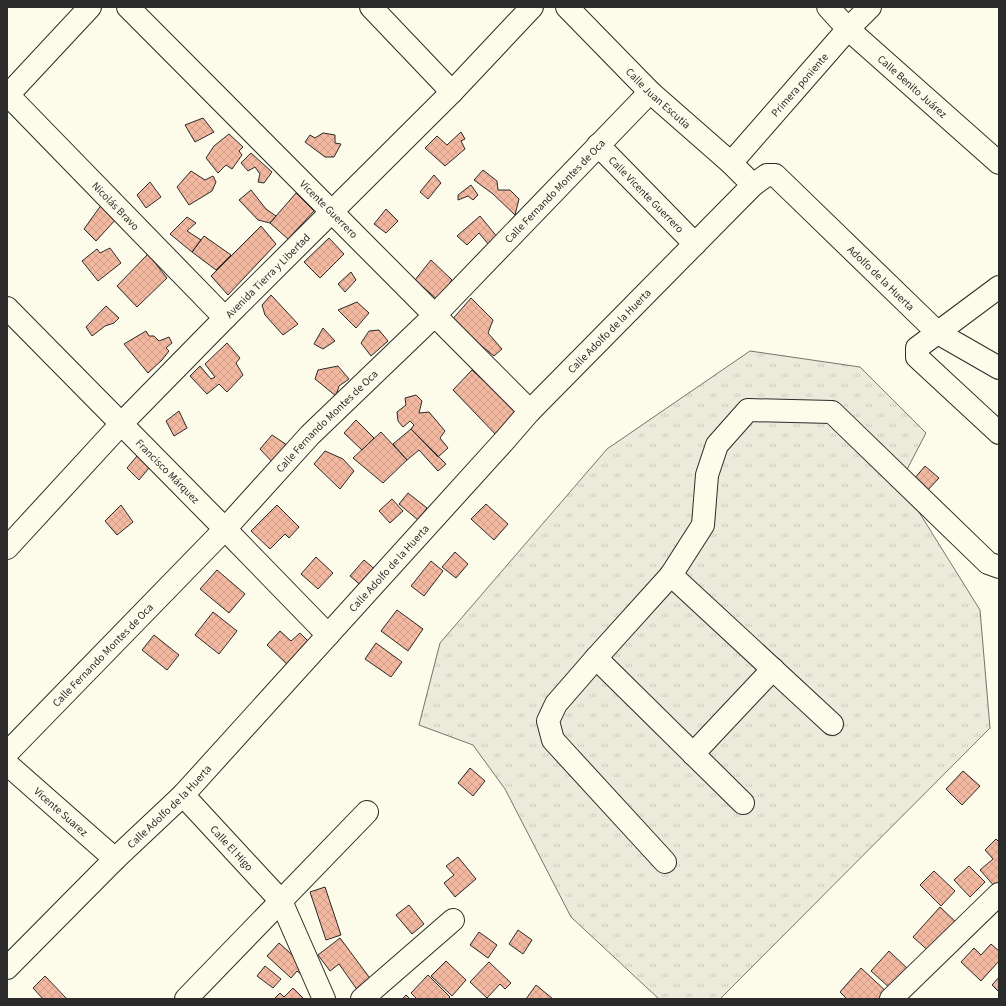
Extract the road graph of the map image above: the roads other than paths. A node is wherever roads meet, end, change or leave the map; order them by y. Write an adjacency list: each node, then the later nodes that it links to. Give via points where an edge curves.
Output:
1 (90, 7): 11 (street)
2 (128, 7): 17 (street, Vicente Guerrero)
3 (371, 7): 9 (street)
4 (532, 7): 9 (street, Avenida Tierra y Libertad)
5 (567, 7): 10 (street, Calle Juan Escutia)
6 (828, 7): 8 (street, Calle Benito Juárez)
7 (870, 7): 8 (street, Primera poniente)
8 (848, 29): 13 (street, Calle Benito Juárez); 14 (street, Primera poniente)
9 (452, 92): 17 (street, Avenida Tierra y Libertad)
10 (650, 92): 12 (street, Calle Fernando Montes de Oca); 14 (street, Calle Juan Escutia)
11 (7, 95): 22 (street, Nicolás Bravo)
12 (598, 145): 18 (street, Calle Vicente Guerrero); 21 (street, Calle Fernando Montes de Oca)
13 (999, 163)
14 (731, 164): 16 (street, Calle Juan Escutia)
15 (774, 175): 16 (street, Calle Adolfo de la Huerta, via 767,175); 23 (street, Adolfo de la Huerta)
16 (753, 185): 18 (street, Calle Adolfo de la Huerta)
17 (332, 212): 21 (street, Vicente Guerrero); 22 (street, Avenida Tierra y Libertad)
18 (695, 244): 25 (street, Calle Adolfo de la Huerta)
19 (999, 287): 23 (street)
20 (7, 308): 26 (street, Francisco Márquez)
21 (435, 315): 25 (street, Vicente Guerrero); 28 (street, Calle Fernando Montes de Oca, via 310,435)
22 (225, 318): 26 (street, Avenida Tierra y Libertad)
23 (938, 333): 24 (street, Adolfo de la Huerta); 27 (street, via 917,348 917,357)
24 (999, 368)
25 (530, 411): 32 (street, Calle Adolfo de la Huerta)
26 (121, 424): 28 (street, Francisco Márquez); 29 (street, Avenida Tierra y Libertad)
27 (999, 433)
28 (225, 529): 32 (street, Francisco Márquez); 36 (street, Calle Fernando Montes de Oca)
29 (8, 546)
30 (999, 567): 31 (street, via 988,563 832,412 748,410 716,445 707,475 703,525)
31 (671, 575): 33 (street); 34 (street)
32 (328, 635): 39 (street, Calle Adolfo de la Huerta)
33 (596, 658): 37 (street); 43 (street, via 556,704 548,721 553,740)
34 (773, 669): 35 (street); 37 (street)
35 (832, 724)
36 (7, 753)
37 (693, 754): 40 (street)
38 (7, 764): 42 (street, Vicente Suarez)
39 (183, 795): 42 (street, Calle Adolfo de la Huerta); 45 (street, Calle El Higo)
40 (743, 803)
41 (367, 812): 45 (street)
42 (115, 859): 47 (street, Calle Adolfo de la Huerta)
43 (665, 862)
44 (999, 894): 51 (street)
45 (281, 901): 48 (street); 49 (street, Calle El Higo)
46 (453, 920): 50 (street)
47 (7, 968)
48 (186, 999)
49 (324, 999)
50 (362, 999)
51 (891, 999)

